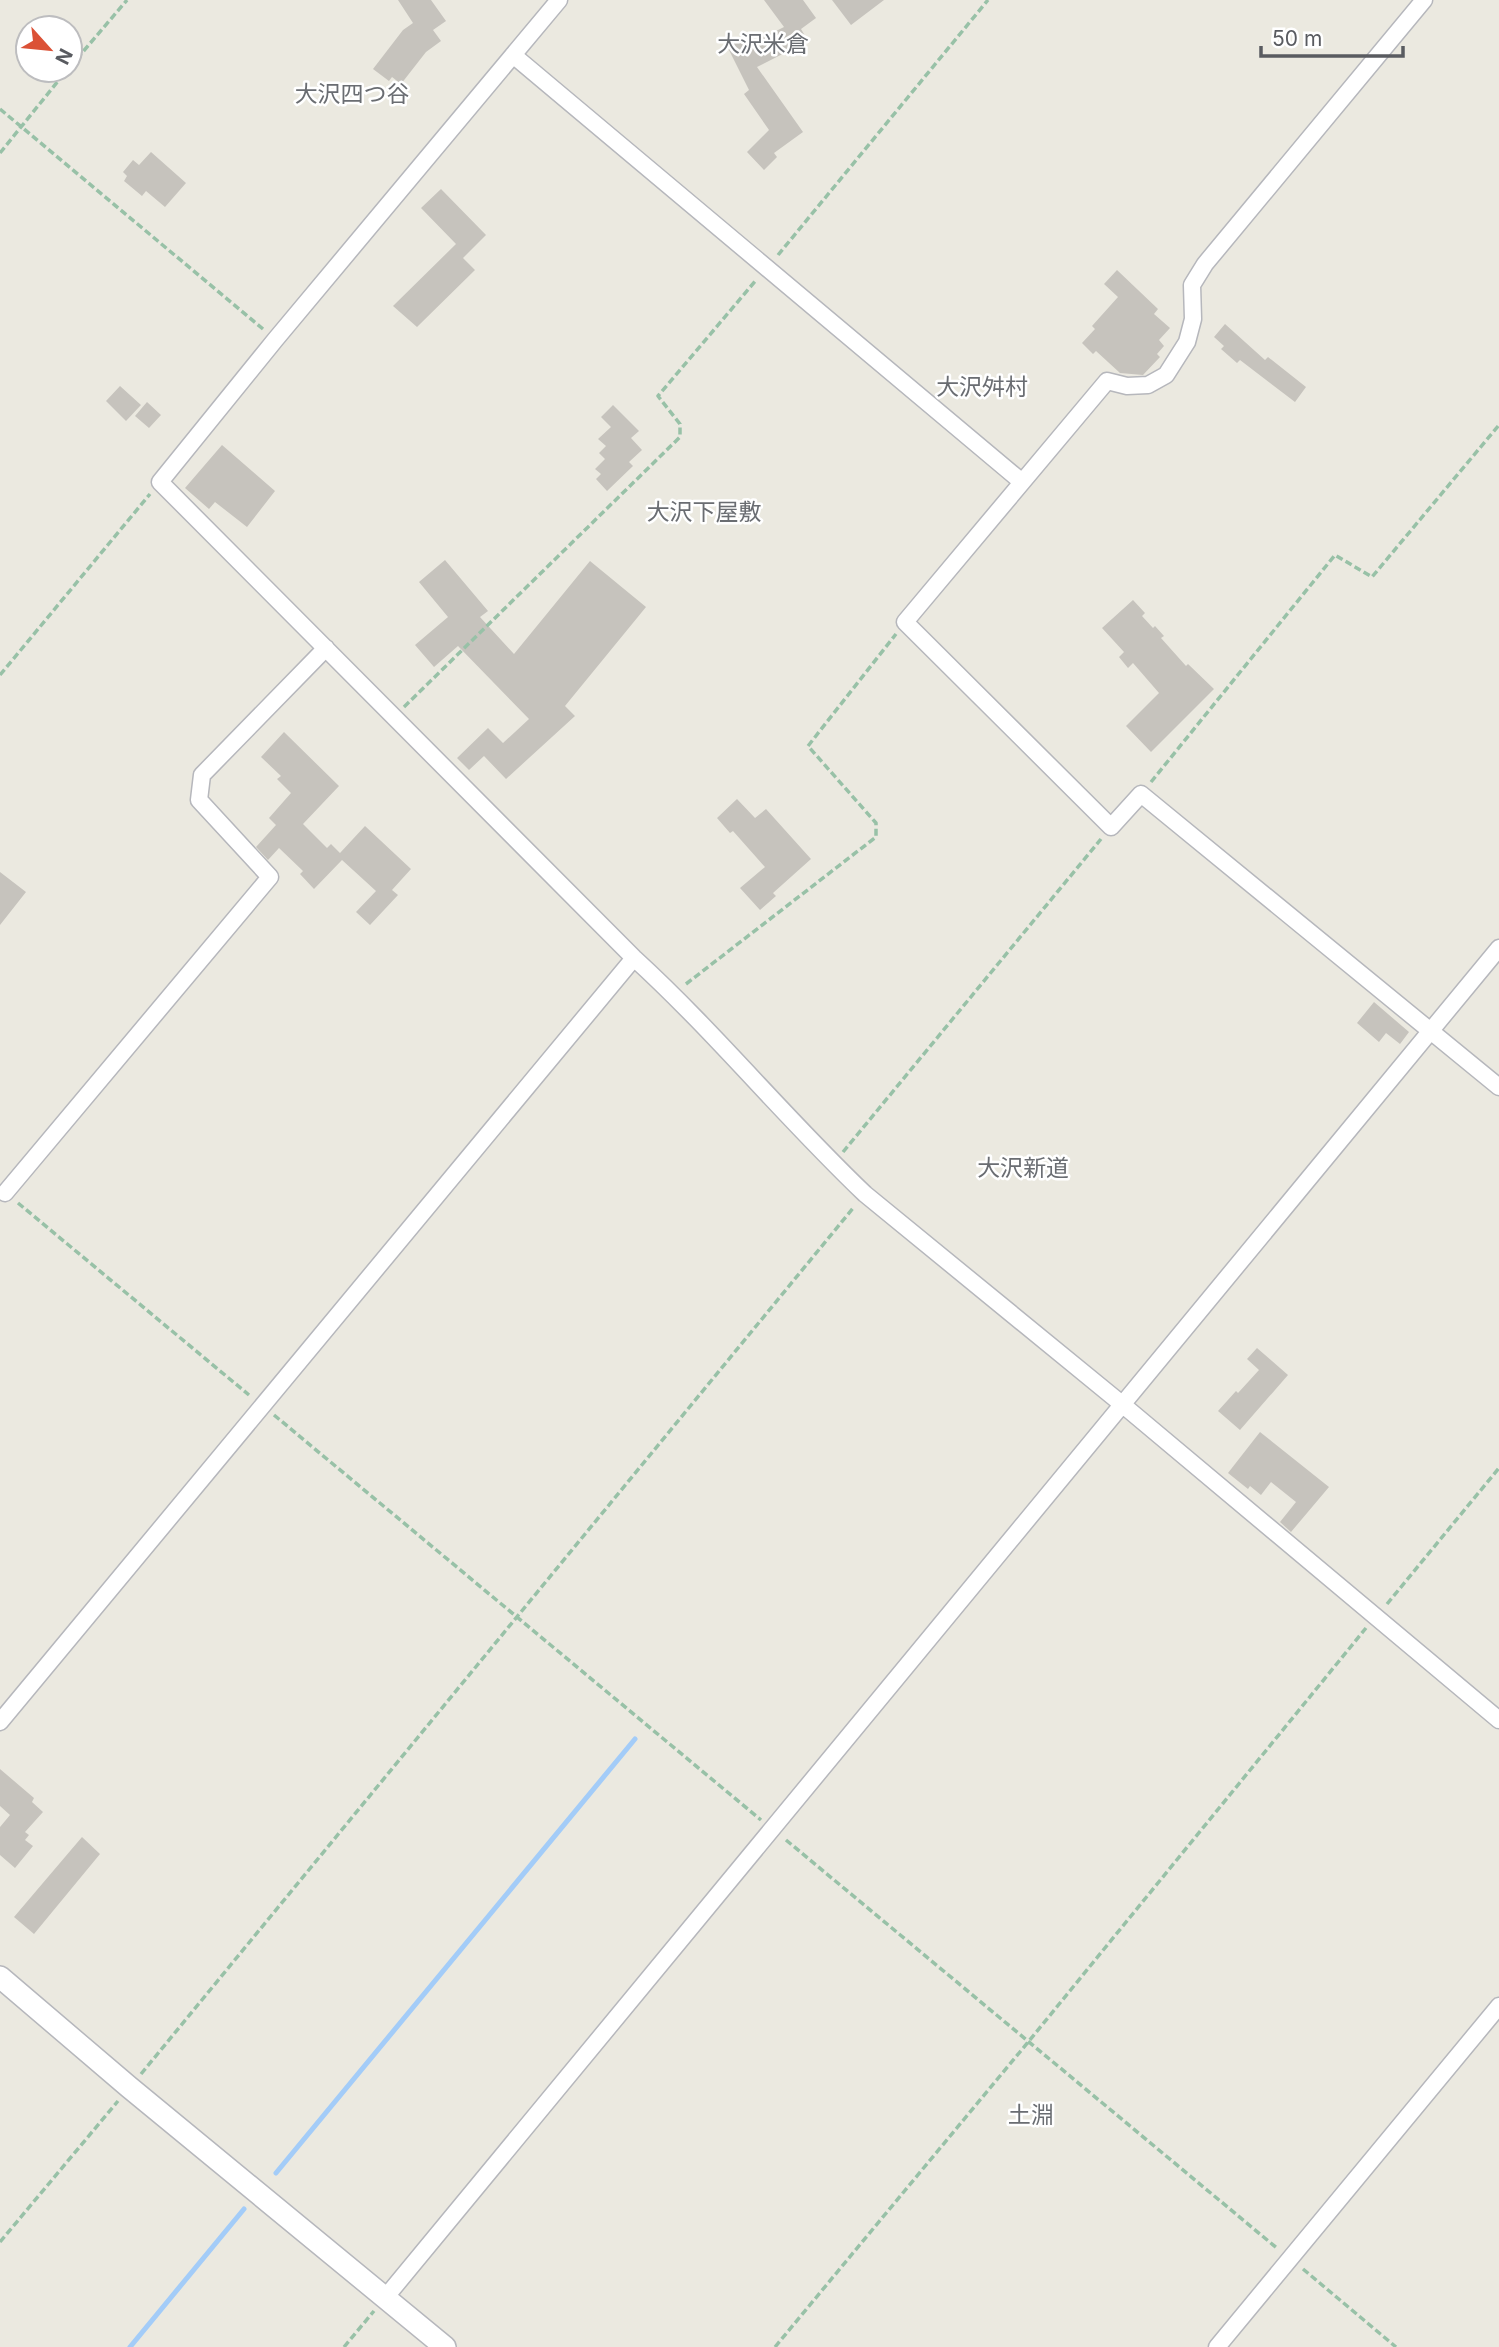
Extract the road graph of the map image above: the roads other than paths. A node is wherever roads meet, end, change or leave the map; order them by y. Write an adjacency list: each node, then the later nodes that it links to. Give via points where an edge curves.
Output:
1 (559, 0): 3 (street)
2 (1424, 0): 4 (street, via 1205,264 1192,285 1194,319 1186,342 1166,375 1148,385 1107,381)
3 (513, 55): 4 (street); 5 (street, via 160,482)
4 (1022, 482): 8 (street, via 905,622 1111,827 1141,794)
5 (326, 648): 7 (street); 10 (street, via 202,775 198,800 270,877)
6 (1499, 948): 8 (street)
7 (634, 958): 11 (street, via 865,1194); 13 (street)
8 (1430, 1031): 9 (street); 11 (street)
9 (1499, 1087)
10 (5, 1193)
11 (1124, 1405): 12 (street); 16 (street)
12 (1499, 1720)
13 (0, 1722)
14 (0, 1977): 16 (street)
15 (1499, 2006): 18 (street)
16 (385, 2298): 17 (street)
17 (445, 2347)
18 (1216, 2347)

